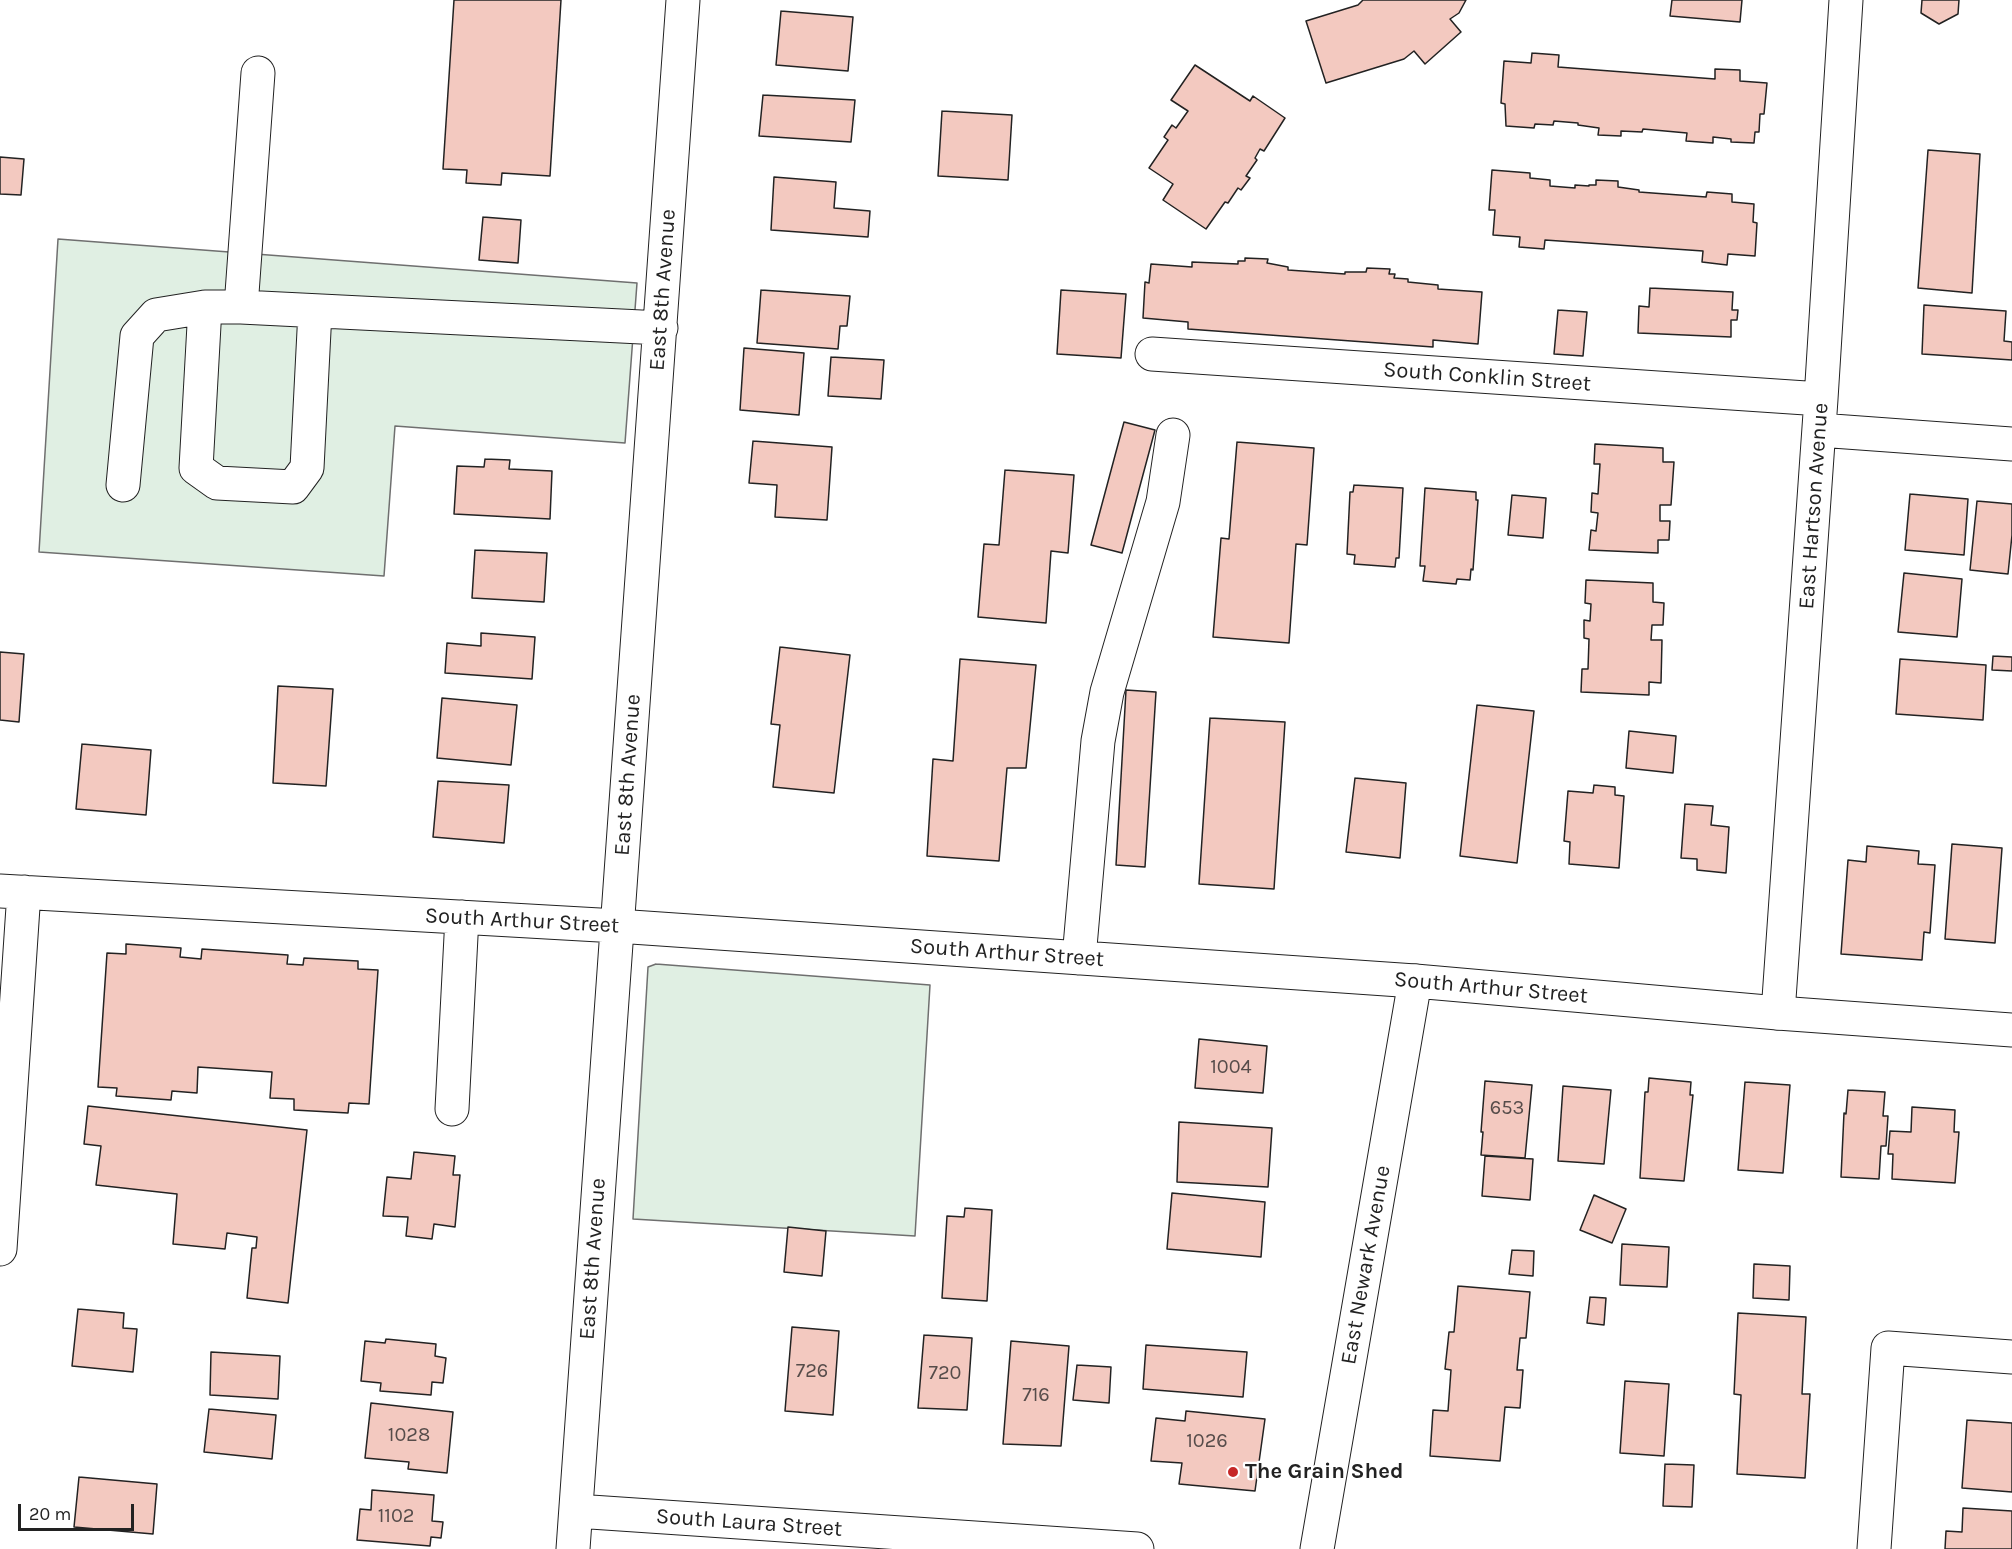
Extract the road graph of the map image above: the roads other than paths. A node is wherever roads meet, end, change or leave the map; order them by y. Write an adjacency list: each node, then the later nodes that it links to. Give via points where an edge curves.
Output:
1 (683, 0): 7 (street, East 8th Avenue)
2 (1846, 0): 9 (street, East Hartson Avenue)
3 (258, 73): 5 (street)
4 (205, 307): 5 (street); 6 (street, via 196,468 217,483 293,488 307,468); 12 (street, via 156,315 137,336)
5 (241, 307): 6 (street)
6 (315, 311): 7 (street)
7 (661, 328): 15 (street, East 8th Avenue)
8 (1152, 354): 9 (street, South Conklin Street)
9 (1820, 414): 11 (street, South Conklin Street); 18 (street, East Hartson Avenue)
10 (1173, 435): 16 (street, via 1163,502 1107,692 1098,741)
11 (2012, 444)
12 (123, 485)
13 (12, 891): 14 (street, South Arthur Street); 21 (street)
14 (462, 917): 15 (street, South Arthur Street); 20 (street)
15 (617, 926): 16 (street, South Arthur Street); 23 (street, East 8th Avenue)
16 (1079, 958): 17 (street, South Arthur Street)
17 (1415, 981): 18 (street, South Arthur Street); 26 (street, East Newark Avenue)
18 (1779, 1013): 19 (street, South Arthur Street)
19 (2012, 1030)
20 (452, 1109)
21 (0, 1249)
22 (2012, 1357): 27 (street, via 1888,1348)
23 (576, 1511): 24 (street, East 8th Avenue); 25 (street, South Laura Street)
24 (573, 1549)
25 (1137, 1549)
26 (1317, 1549)
27 (1874, 1549)

